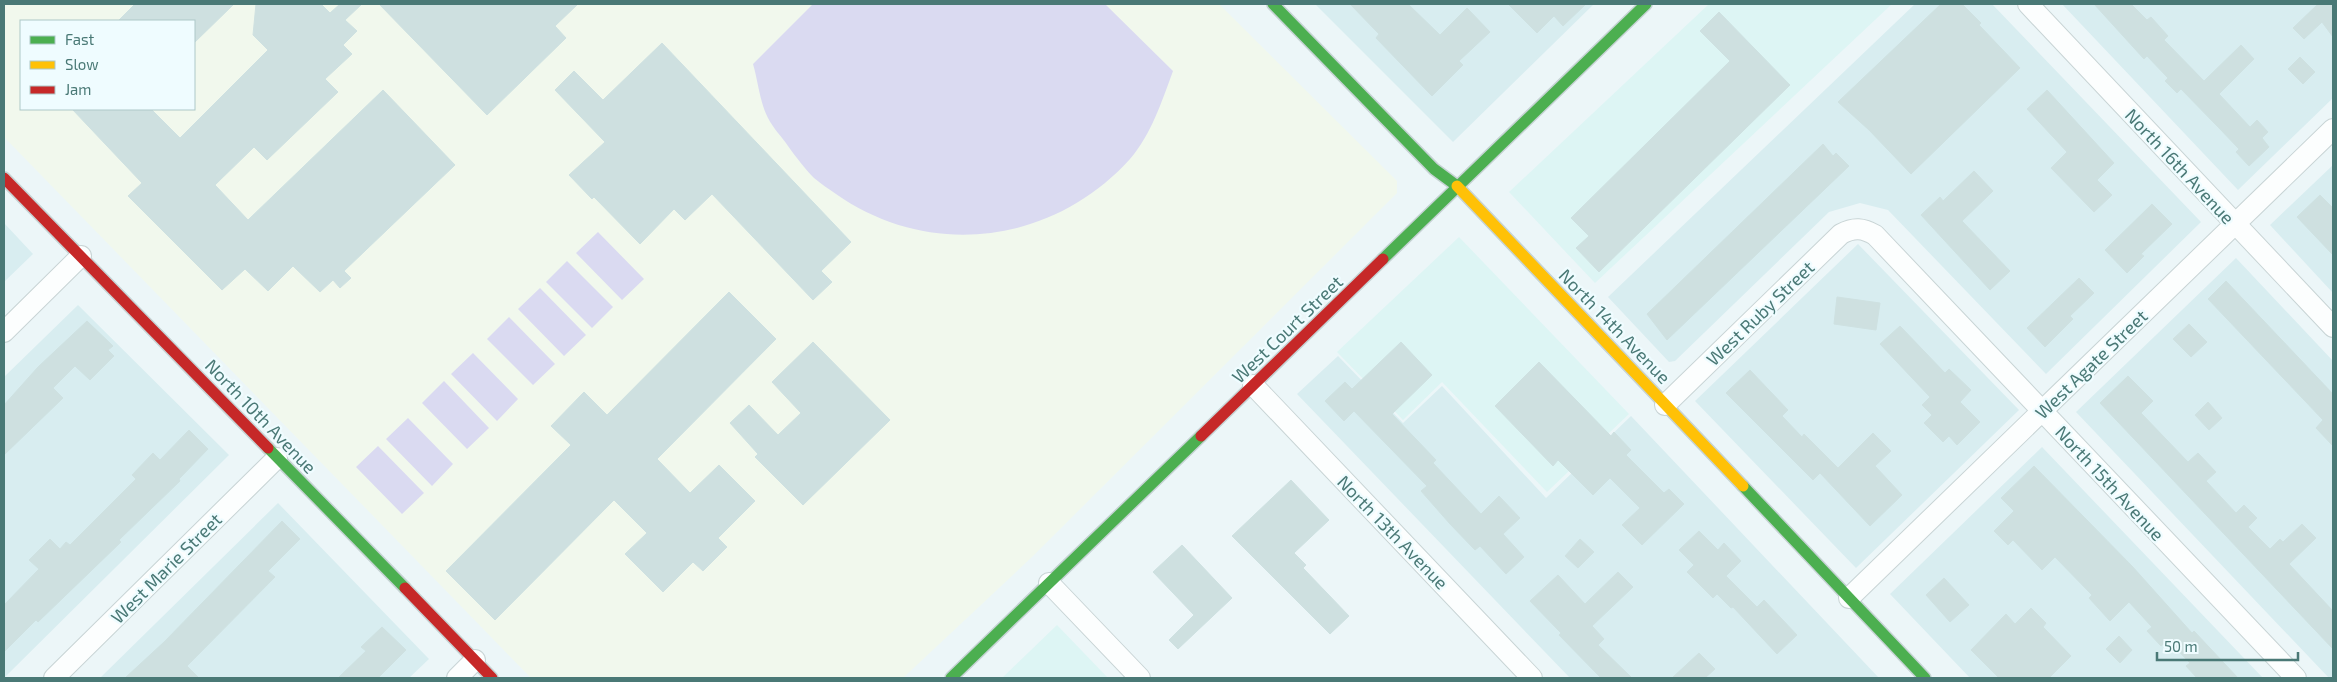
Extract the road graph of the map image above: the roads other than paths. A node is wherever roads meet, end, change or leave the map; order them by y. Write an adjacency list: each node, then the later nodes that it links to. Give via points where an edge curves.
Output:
1 (1273, 4): 6 (street, North 14th Avenue, via 1434,169)
2 (1646, 4): 6 (street, West Court Street)
3 (2028, 4): 7 (street, North 16th Avenue)
4 (2333, 129): 7 (street, West Agate Street)
5 (4, 178): 9 (street, North 10th Avenue)
6 (1458, 186): 12 (street, West Court Street); 13 (street, North 14th Avenue)
7 (2235, 224): 10 (street, North 16th Avenue); 14 (street, West Agate Street)
8 (1858, 228): 13 (street, West Ruby Street, via 1841,234); 14 (street, North 15th Avenue, via 1875,235)
9 (81, 256): 11 (street); 15 (street, North 10th Avenue)
10 (2333, 328)
11 (4, 332)
12 (1253, 385): 16 (street, West Court Street); 24 (street, North 13th Avenue)
13 (1666, 405): 17 (street, North 14th Avenue)
14 (2042, 411): 17 (street, West Agate Street); 26 (street, North 15th Avenue)
15 (277, 458): 18 (street, North 10th Avenue); 19 (street, West Marie Street)
16 (1049, 583): 22 (street, West Court Street); 23 (street)
17 (1849, 598): 25 (street, North 14th Avenue)
18 (475, 660): 20 (street); 21 (street, North 10th Avenue)
19 (54, 678)
20 (457, 678)
21 (492, 678)
22 (951, 678)
23 (1140, 678)
24 (1532, 678)
25 (1925, 678)
26 (2296, 678)

